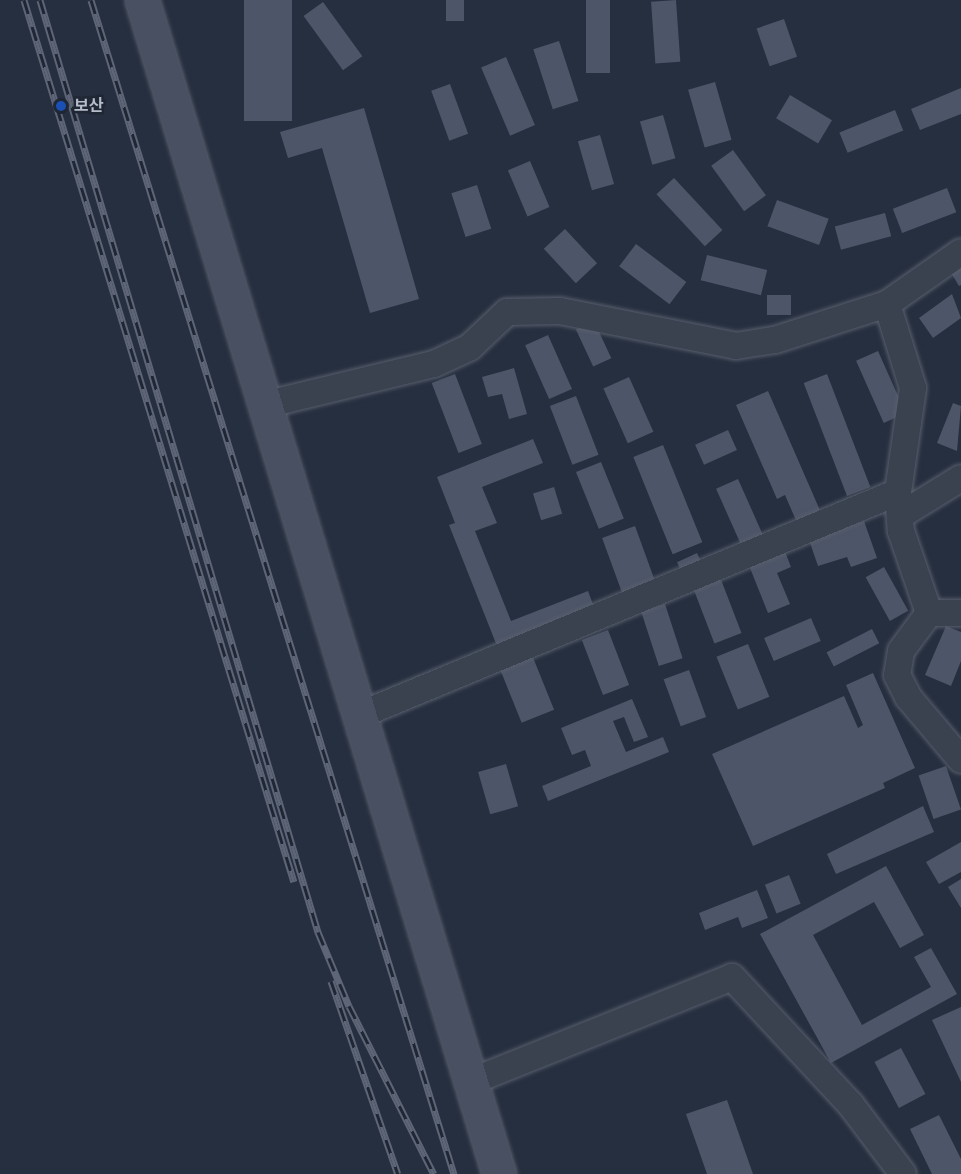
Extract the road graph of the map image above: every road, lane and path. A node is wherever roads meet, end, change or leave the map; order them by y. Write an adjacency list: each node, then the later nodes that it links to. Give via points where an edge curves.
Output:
1 (142, 0): 4 (main road)
2 (961, 252): 3 (street)
3 (887, 304): 4 (street, via 775,340 736,345 560,311 507,312 470,347 434,364); 6 (street, via 913,388)
4 (264, 405): 9 (main road)
5 (961, 478): 6 (street)
6 (900, 503): 7 (street, via 902,531); 9 (street)
7 (929, 613): 8 (street); 10 (street, via 901,651 897,675 908,697)
8 (961, 613)
9 (360, 715): 11 (main road)
10 (961, 760)
11 (470, 1082): 12 (main road); 13 (street, via 732,977 851,1105)
12 (498, 1174)
13 (903, 1174)

